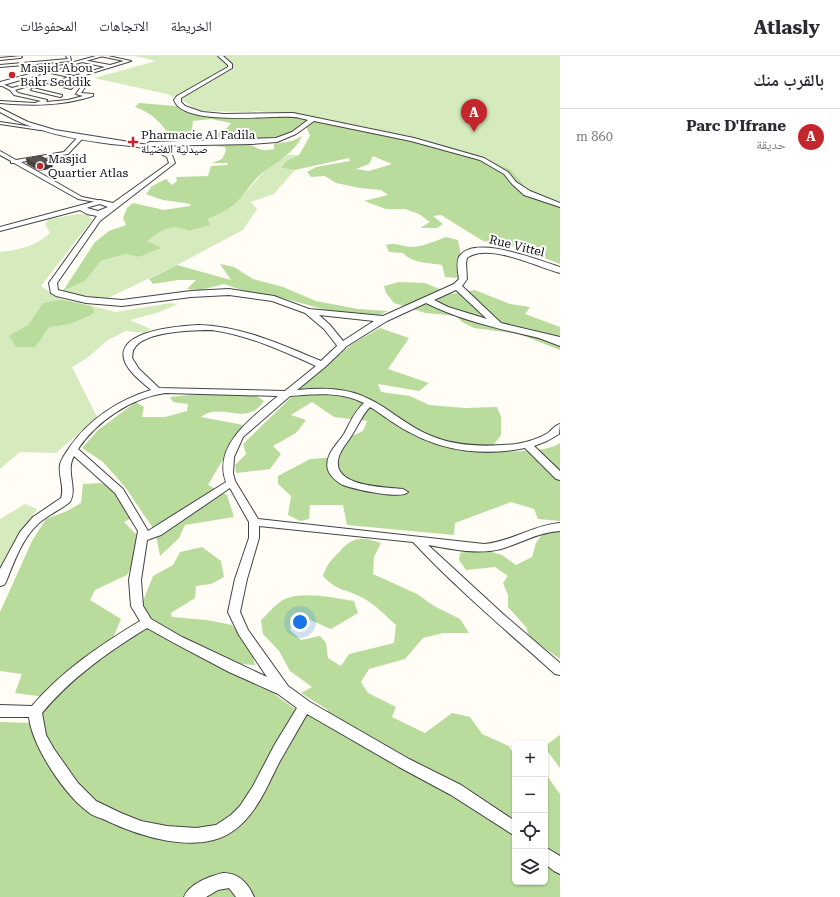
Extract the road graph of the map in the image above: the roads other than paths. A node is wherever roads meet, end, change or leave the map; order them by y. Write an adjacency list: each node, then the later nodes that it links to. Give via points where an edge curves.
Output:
1 (49, 56): 10 (street)
2 (68, 56): 10 (street, via 70,60)
3 (102, 56): 7 (street); 8 (street)
4 (220, 56): 34 (street, via 230,65 229,69 179,97 178,104 194,112 214,116 286,115)
5 (23, 57): 6 (street)
6 (0, 59)
7 (85, 59): 9 (street); 10 (street)
8 (117, 59): 9 (street); 12 (street, via 129,61)
9 (98, 64): 12 (street); 13 (street)
10 (54, 65): 11 (street); 14 (street); 16 (street)
11 (0, 66)
12 (112, 67): 19 (street)
13 (84, 68)
14 (0, 70)
15 (77, 70): 17 (street)
16 (47, 71): 17 (street); 18 (street)
17 (63, 74): 19 (street); 20 (street)
18 (26, 77): 20 (street); 22 (street)
19 (76, 77): 21 (street); 32 (street, via 89,80 78,94 91,95 59,104)
20 (41, 81): 21 (street); 25 (street)
21 (54, 83): 23 (street); 26 (street)
22 (0, 84): 25 (street)
23 (64, 86): 24 (street); 27 (street)
24 (71, 88)
25 (12, 89): 28 (street)
26 (33, 89): 27 (street); 28 (street)
27 (44, 92): 30 (street)
28 (16, 94): 29 (street)
29 (23, 96): 31 (street); 32 (street, via 45,101)
30 (60, 96)
31 (1, 102): 32 (street)
32 (32, 105)
33 (0, 110): 35 (street)
34 (313, 119): 40 (street, via 294,133 278,140); 47 (street, via 406,137 482,159 506,173 527,193)
35 (25, 122): 37 (street); 38 (street)
36 (0, 123): 37 (street)
37 (14, 125): 38 (street)
38 (40, 129): 39 (street)
39 (81, 137): 40 (street); 43 (street, via 66,153)
40 (141, 146): 44 (street, via 167,154 172,158 172,163)
41 (0, 153): 43 (street)
42 (0, 160): 43 (street)
43 (15, 163): 45 (street)
44 (129, 195): 46 (street); 48 (street)
45 (80, 198): 46 (street); 49 (street)
46 (102, 202): 48 (street); 49 (street)
47 (560, 204)
48 (112, 207): 49 (street, via 106,212)
49 (89, 211): 50 (street, via 63,213); 54 (street, via 53,283 54,291 59,294 86,300 122,303 229,292 274,299)
50 (0, 229)
51 (560, 270): 52 (street, Rue Vittel, via 498,252 476,251 466,254 463,258 464,279)
52 (457, 286): 53 (street); 56 (street)
53 (427, 300): 55 (street); 56 (street, via 472,318)
54 (307, 311): 55 (street); 60 (street, via 327,327)
55 (384, 319): 60 (street)
56 (497, 323): 57 (street)
57 (534, 333): 58 (street); 59 (street)
58 (560, 340)
59 (560, 344)
60 (342, 346): 61 (street)
61 (322, 365): 62 (street, via 245,334 219,328 184,328 149,335 132,344 130,348 130,363); 63 (street)
62 (156, 390): 63 (street); 67 (street, via 106,417 83,435)
63 (286, 394): 64 (street, via 312,391 342,393); 69 (street, via 239,436 229,457 228,473)
64 (369, 403): 66 (street, via 419,434 450,446 487,450); 70 (street, via 357,414 335,454 333,471 340,479 353,486)
65 (560, 427): 66 (street)
66 (528, 445): 68 (street)
67 (73, 450): 73 (street, via 119,491 143,531); 75 (street, via 65,464 69,491 66,500 32,523)
68 (560, 477)
69 (231, 483): 71 (street); 73 (street, via 157,532)
70 (403, 492)
71 (254, 522): 74 (street); 78 (street, via 254,538 234,612 244,632)
72 (560, 527): 74 (street, via 539,530 514,541 491,547)
73 (142, 538): 76 (street, via 135,580 137,606)
74 (416, 539): 77 (street)
75 (0, 582)
76 (147, 622): 78 (street, via 178,640); 81 (street, via 80,668)
77 (560, 670)
78 (283, 690): 79 (street)
79 (305, 706): 81 (street, via 245,811 226,828 214,834 202,835 145,830 124,823 91,806 67,779 42,743); 82 (street, via 456,790)
80 (0, 711): 81 (street)
81 (35, 712)
82 (512, 827)
83 (548, 856): 84 (street)
84 (560, 866)
85 (192, 897): 86 (street, via 205,888 229,880 237,884)
86 (246, 897)

